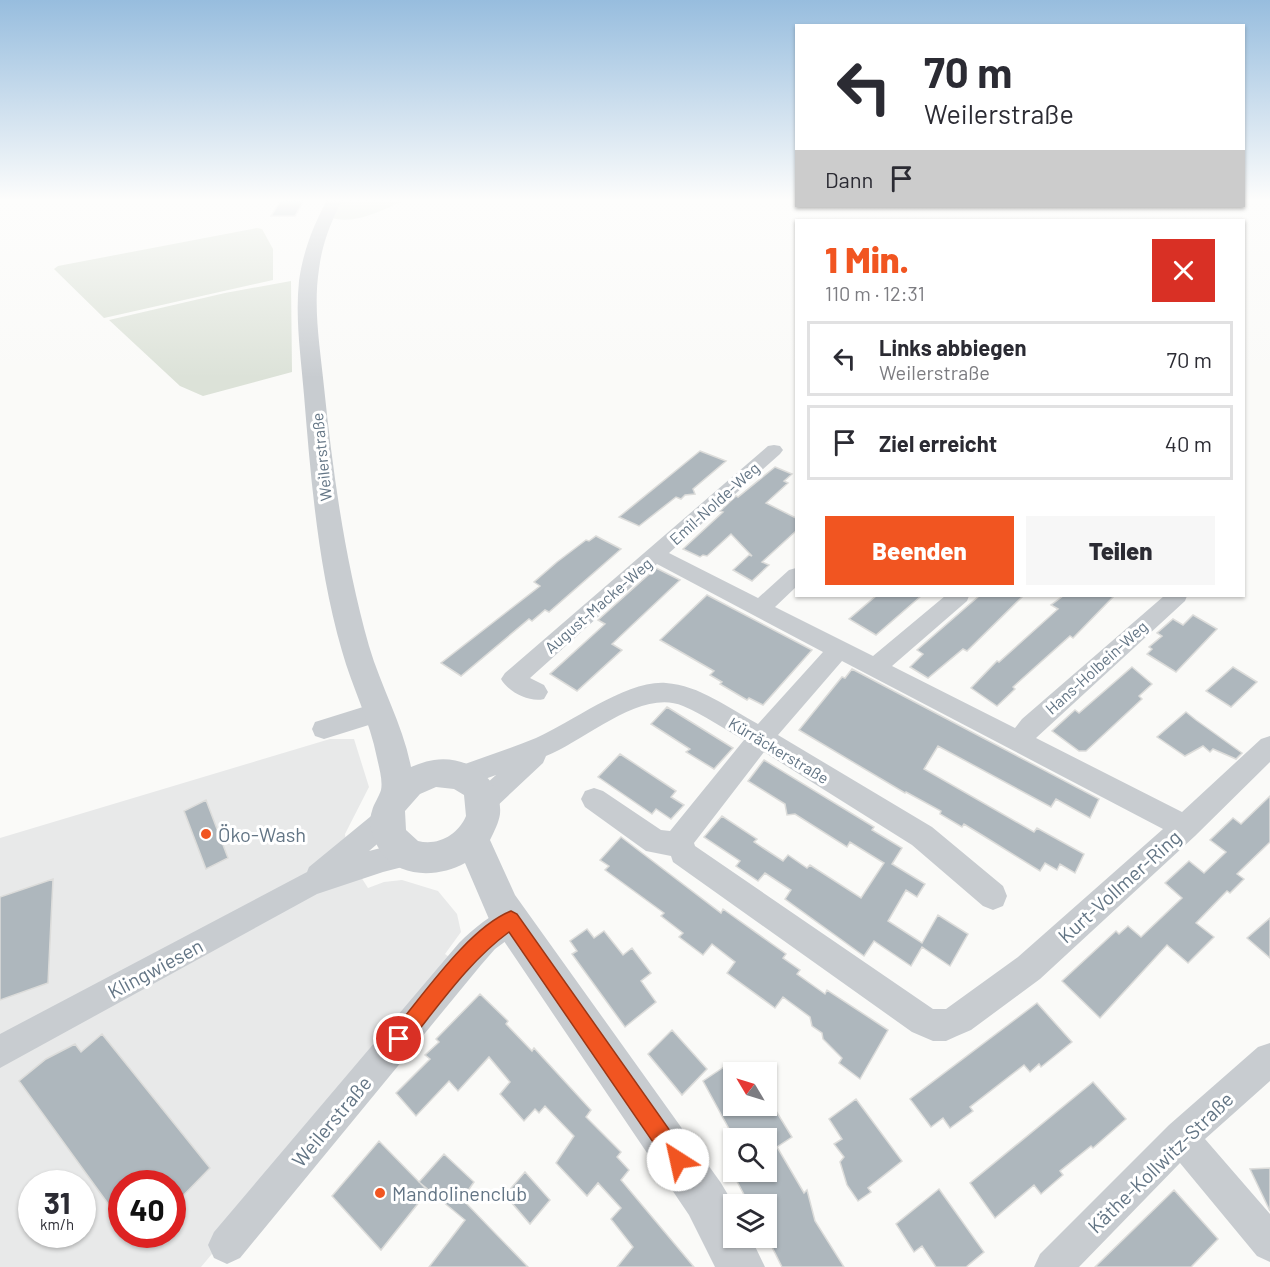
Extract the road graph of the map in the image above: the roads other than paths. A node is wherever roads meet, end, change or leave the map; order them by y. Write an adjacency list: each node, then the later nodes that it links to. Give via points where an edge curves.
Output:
1 (312, 259): 11 (street, Weilerstraße, via 307,311 329,531 356,651)
2 (774, 450): 3 (street, Emil-Nolde-Weg)
3 (655, 555): 7 (street, August-Macke-Weg); 10 (street, August-Macke-Weg, via 513,679)
4 (795, 576): 7 (street)
5 (958, 597): 9 (street)
6 (1176, 597): 14 (street, Hans-Holbein-Weg, via 1031,726)
7 (760, 608): 8 (street, August-Macke-Weg)
8 (838, 650): 9 (street, Kurt-Vollmer-Ring); 13 (street)
9 (876, 669): 14 (street, Kurt-Vollmer-Ring)
10 (536, 692)
11 (379, 712): 12 (street); 16 (street, Weilerstraße, via 409,750); 18 (street, Weilerstraße, via 398,773)
12 (324, 729)
13 (761, 738): 16 (street, Kürräckerstraße, via 689,698 666,692 649,694 629,700 546,745); 20 (street, via 680,840); 23 (street, Kürräckerstraße, via 922,836)
14 (1019, 742): 19 (street, Kurt-Vollmer-Ring)
15 (1270, 746): 19 (street)
16 (462, 783): 18 (street, via 409,783); 21 (street, via 483,821)
17 (594, 799): 20 (street, via 656,842)
18 (392, 806): 21 (street, via 388,834 396,846); 22 (street, Klingwiesen)
19 (1185, 827): 20 (street, Kurt-Vollmer-Ring, via 1029,968 946,1025 923,1021 683,854)
20 (681, 845)
21 (440, 850): 22 (street, Klingwiesen, via 383,859); 24 (street)
22 (309, 884): 25 (street, Klingwiesen)
23 (993, 896)
24 (506, 913): 29 (street, Weilerstraße); 30 (street, via 705,1199)
25 (0, 1052)
26 (1270, 1059): 27 (street, Käthe-Kollwitz-Straße)
27 (1181, 1137): 28 (street); 31 (street, Käthe-Kollwitz-Straße)
28 (1270, 1243)
29 (227, 1245)
30 (741, 1267)
31 (1053, 1267)

